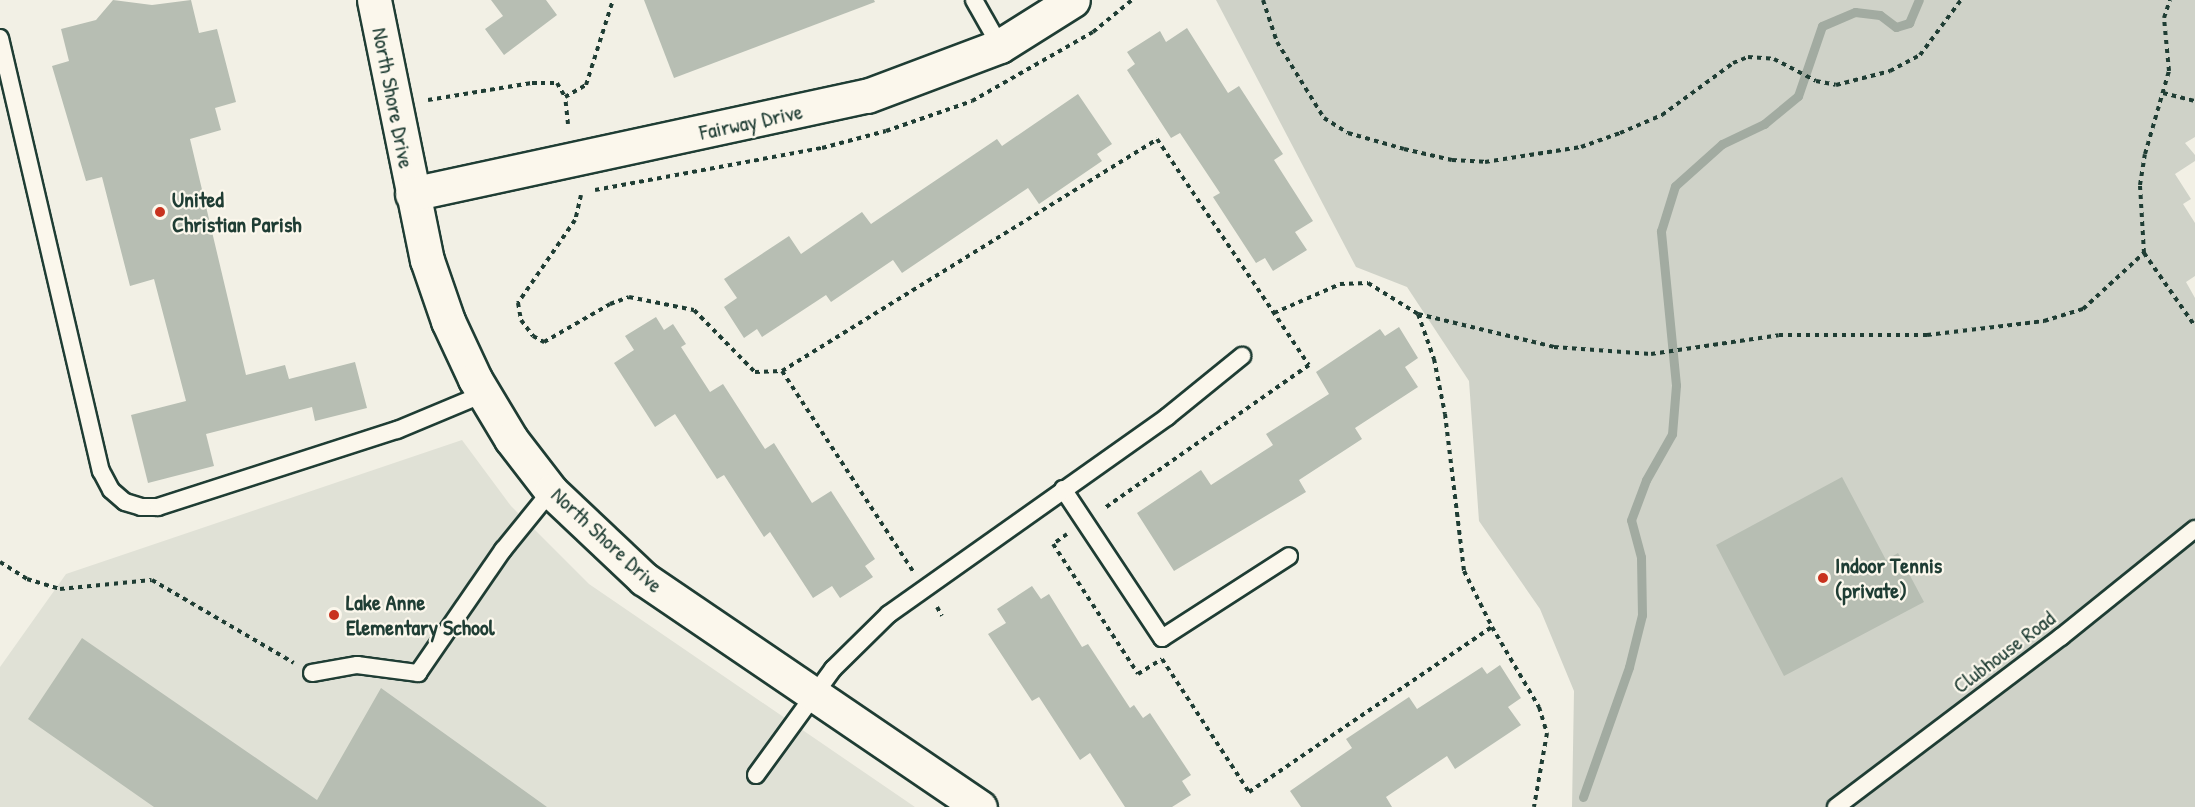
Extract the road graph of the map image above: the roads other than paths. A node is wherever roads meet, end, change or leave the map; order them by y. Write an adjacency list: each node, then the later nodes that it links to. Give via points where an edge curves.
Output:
1 (374, 0): 6 (street, North Shore Drive)
2 (974, 0): 5 (lane)
3 (1073, 0): 5 (street, Fairway Drive)
4 (0, 38): 8 (lane, via 101,471 111,490 125,502 158,507 397,430)
5 (1000, 46): 6 (street, Fairway Drive, via 915,81 845,102)
6 (412, 194): 8 (street, North Shore Drive, via 427,260 448,321)
7 (1242, 356): 9 (lane, via 1167,417)
8 (483, 394): 10 (street, North Shore Drive)
9 (1063, 489): 12 (lane, via 1162,638); 14 (lane, via 924,587 861,639)
10 (551, 490): 13 (lane, via 503,550 418,673 357,665); 14 (street, North Shore Drive, via 644,579)
11 (2195, 529): 17 (lane, Clubhouse Road, via 2061,638)
12 (1289, 556)
13 (312, 673)
14 (812, 696): 15 (lane); 16 (street, North Shore Drive)
15 (756, 775)
16 (980, 807)
17 (1836, 807)

